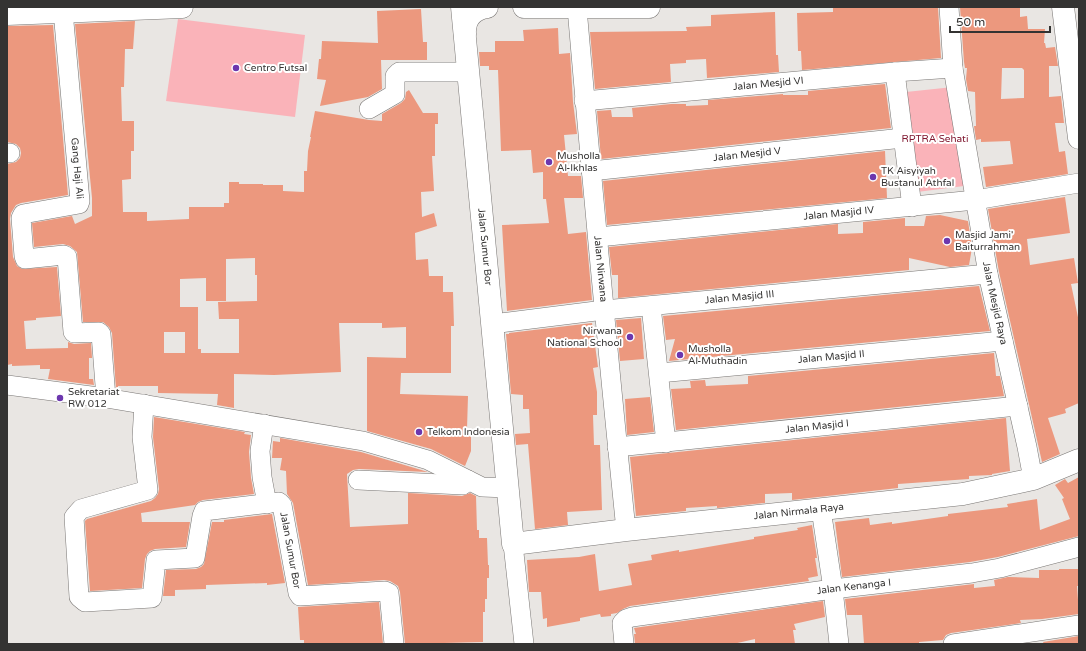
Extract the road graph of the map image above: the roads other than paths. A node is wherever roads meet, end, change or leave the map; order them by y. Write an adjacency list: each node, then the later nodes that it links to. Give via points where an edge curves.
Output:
1 (182, 7): 9 (main road)
2 (462, 7): 12 (main road, Jalan Sumur Bor)
3 (488, 7): 12 (main road, via 473,12 467,19)
4 (524, 7): 8 (main road)
5 (649, 7): 8 (main road)
6 (949, 7): 13 (street, Jalan Mesjid Raya)
7 (1063, 7): 19 (main road)
8 (577, 8): 16 (street, Jalan Nirwana)
9 (86, 9): 10 (main road)
10 (63, 11): 11 (main road); 32 (street, Gang Haji Ali, via 80,201 79,204 23,214 21,218 24,256 67,257 73,332 101,334)
11 (7, 14)
12 (465, 37): 14 (main road, Jalan Sumur Bor)
13 (953, 68): 15 (street, Jalan Mesjid VI); 22 (street, Jalan Mesjid Raya)
14 (457, 72): 17 (street, via 399,72 395,76 396,94); 28 (main road, Jalan Sumur Bor)
15 (895, 72): 16 (street, Jalan Mesjid VI); 18 (street)
16 (584, 101): 20 (street, Jalan Nirwana)
17 (369, 109)
18 (903, 138): 20 (street, Jalan Mesjid V); 23 (street)
19 (1079, 138)
20 (590, 171): 24 (street, Jalan Nirwana)
21 (1079, 183): 22 (street, Jalan Masjid IV)
22 (975, 200): 23 (street, Jalan Masjid IV); 25 (street, Jalan Mesjid Raya)
23 (912, 207): 24 (street, Jalan Masjid IV)
24 (598, 237): 27 (street, Jalan Nirwana)
25 (988, 274): 26 (street, Jalan Masjid III); 29 (street, Jalan Mesjid Raya)
26 (651, 306): 27 (street, Jalan Masjid III); 30 (street)
27 (604, 310): 28 (street, Jalan Masjid III); 37 (street, Jalan Nirwana)
28 (492, 324): 41 (main road, Jalan Sumur Bor)
29 (1003, 341): 30 (street, Jalan Masjid II); 34 (street, Jalan Mesjid Raya)
30 (659, 373): 36 (street)
31 (7, 384): 32 (street)
32 (106, 398): 33 (street)
33 (144, 404): 35 (street); 42 (street, Jalan Sumur Bor, via 142,437 148,490 81,509 74,517 79,597 86,602 152,598 156,560 195,558 204,511)
34 (1018, 406): 36 (street, Jalan Masjid I); 39 (street, Jalan Mesjid Raya)
35 (264, 424): 41 (street, via 363,441 428,460); 42 (street, via 260,451)
36 (666, 443): 37 (street, Jalan Masjid I)
37 (617, 447): 44 (street, Jalan Nirwana)
38 (1079, 460): 39 (main road, Jalan Nirmala Raya)
39 (1033, 479): 43 (main road, Jalan Nirmala Raya, via 962,494)
40 (358, 480): 41 (street)
41 (488, 486): 45 (main road, Jalan Sumur Bor)
42 (267, 504): 49 (street, Jalan Sumur Bor, via 279,502 282,505 300,596 385,591 389,593)
43 (821, 509): 44 (main road, Jalan Nirmala Raya); 47 (street)
44 (626, 530): 45 (main road, Jalan Nirmala Raya)
45 (513, 544): 50 (street, Jalan Sumur Bor)
46 (1079, 547): 47 (street, Jalan Kenanga I, via 972,573)
47 (833, 589): 51 (street, Jalan Kenanga I, via 632,617 622,623); 52 (street)
48 (1079, 625): 53 (street)
49 (394, 644)
50 (524, 644)
51 (624, 644)
52 (839, 644)
53 (953, 644)

